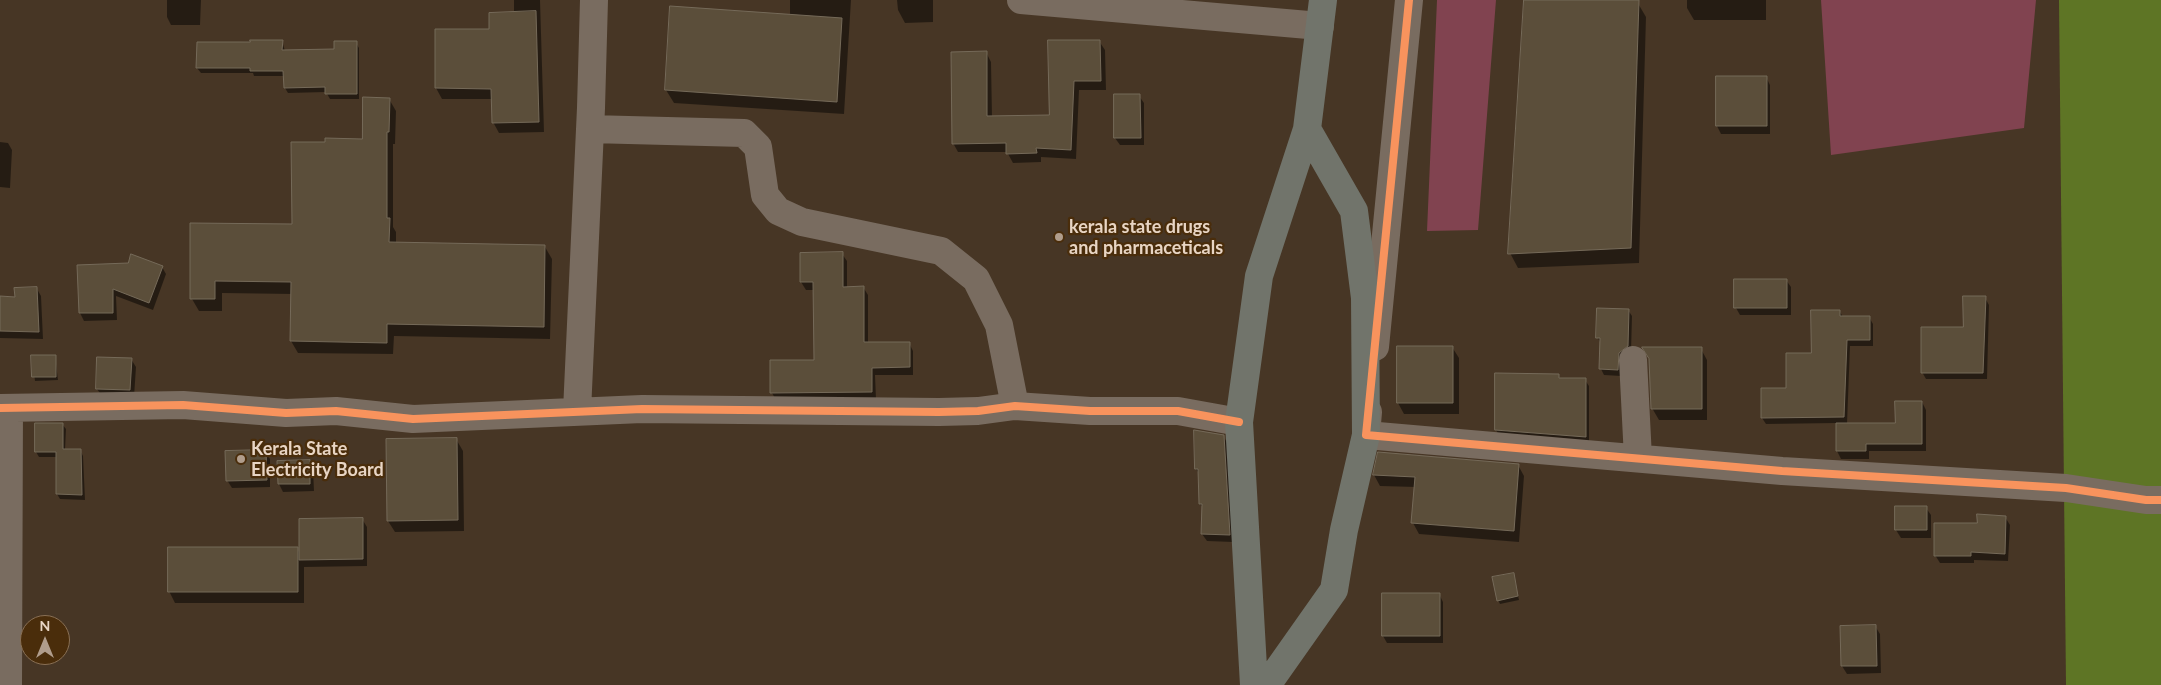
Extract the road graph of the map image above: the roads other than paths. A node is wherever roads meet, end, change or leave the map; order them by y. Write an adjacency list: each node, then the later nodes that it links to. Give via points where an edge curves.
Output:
1 (594, 0): 6 (street)
2 (1021, 0): 4 (street)
3 (1409, 0): 13 (street)
4 (1204, 8): 5 (street)
5 (1321, 13): 7 (highway)
6 (590, 129): 9 (street, via 744,133 758,147 765,195 778,211 802,222 941,251 976,279 1000,325); 11 (street)
7 (1307, 129): 12 (highway, via 1259,276); 13 (highway, via 1354,211 1365,298)
8 (1633, 360): 14 (street)
9 (1016, 406): 11 (street, via 939,412 765,409); 12 (street, via 1178,410)
10 (4, 408): 11 (street, via 183,405 286,413 336,410 413,419); 16 (street)
11 (577, 411)
12 (1239, 422): 18 (highway)
13 (1366, 435): 14 (street); 19 (highway, via 1334,590)
14 (1638, 458): 15 (street, via 1782,471 2066,488)
15 (2154, 500)
16 (4, 656): 17 (street)
17 (8, 685)
18 (1254, 685)
19 (1268, 685)

